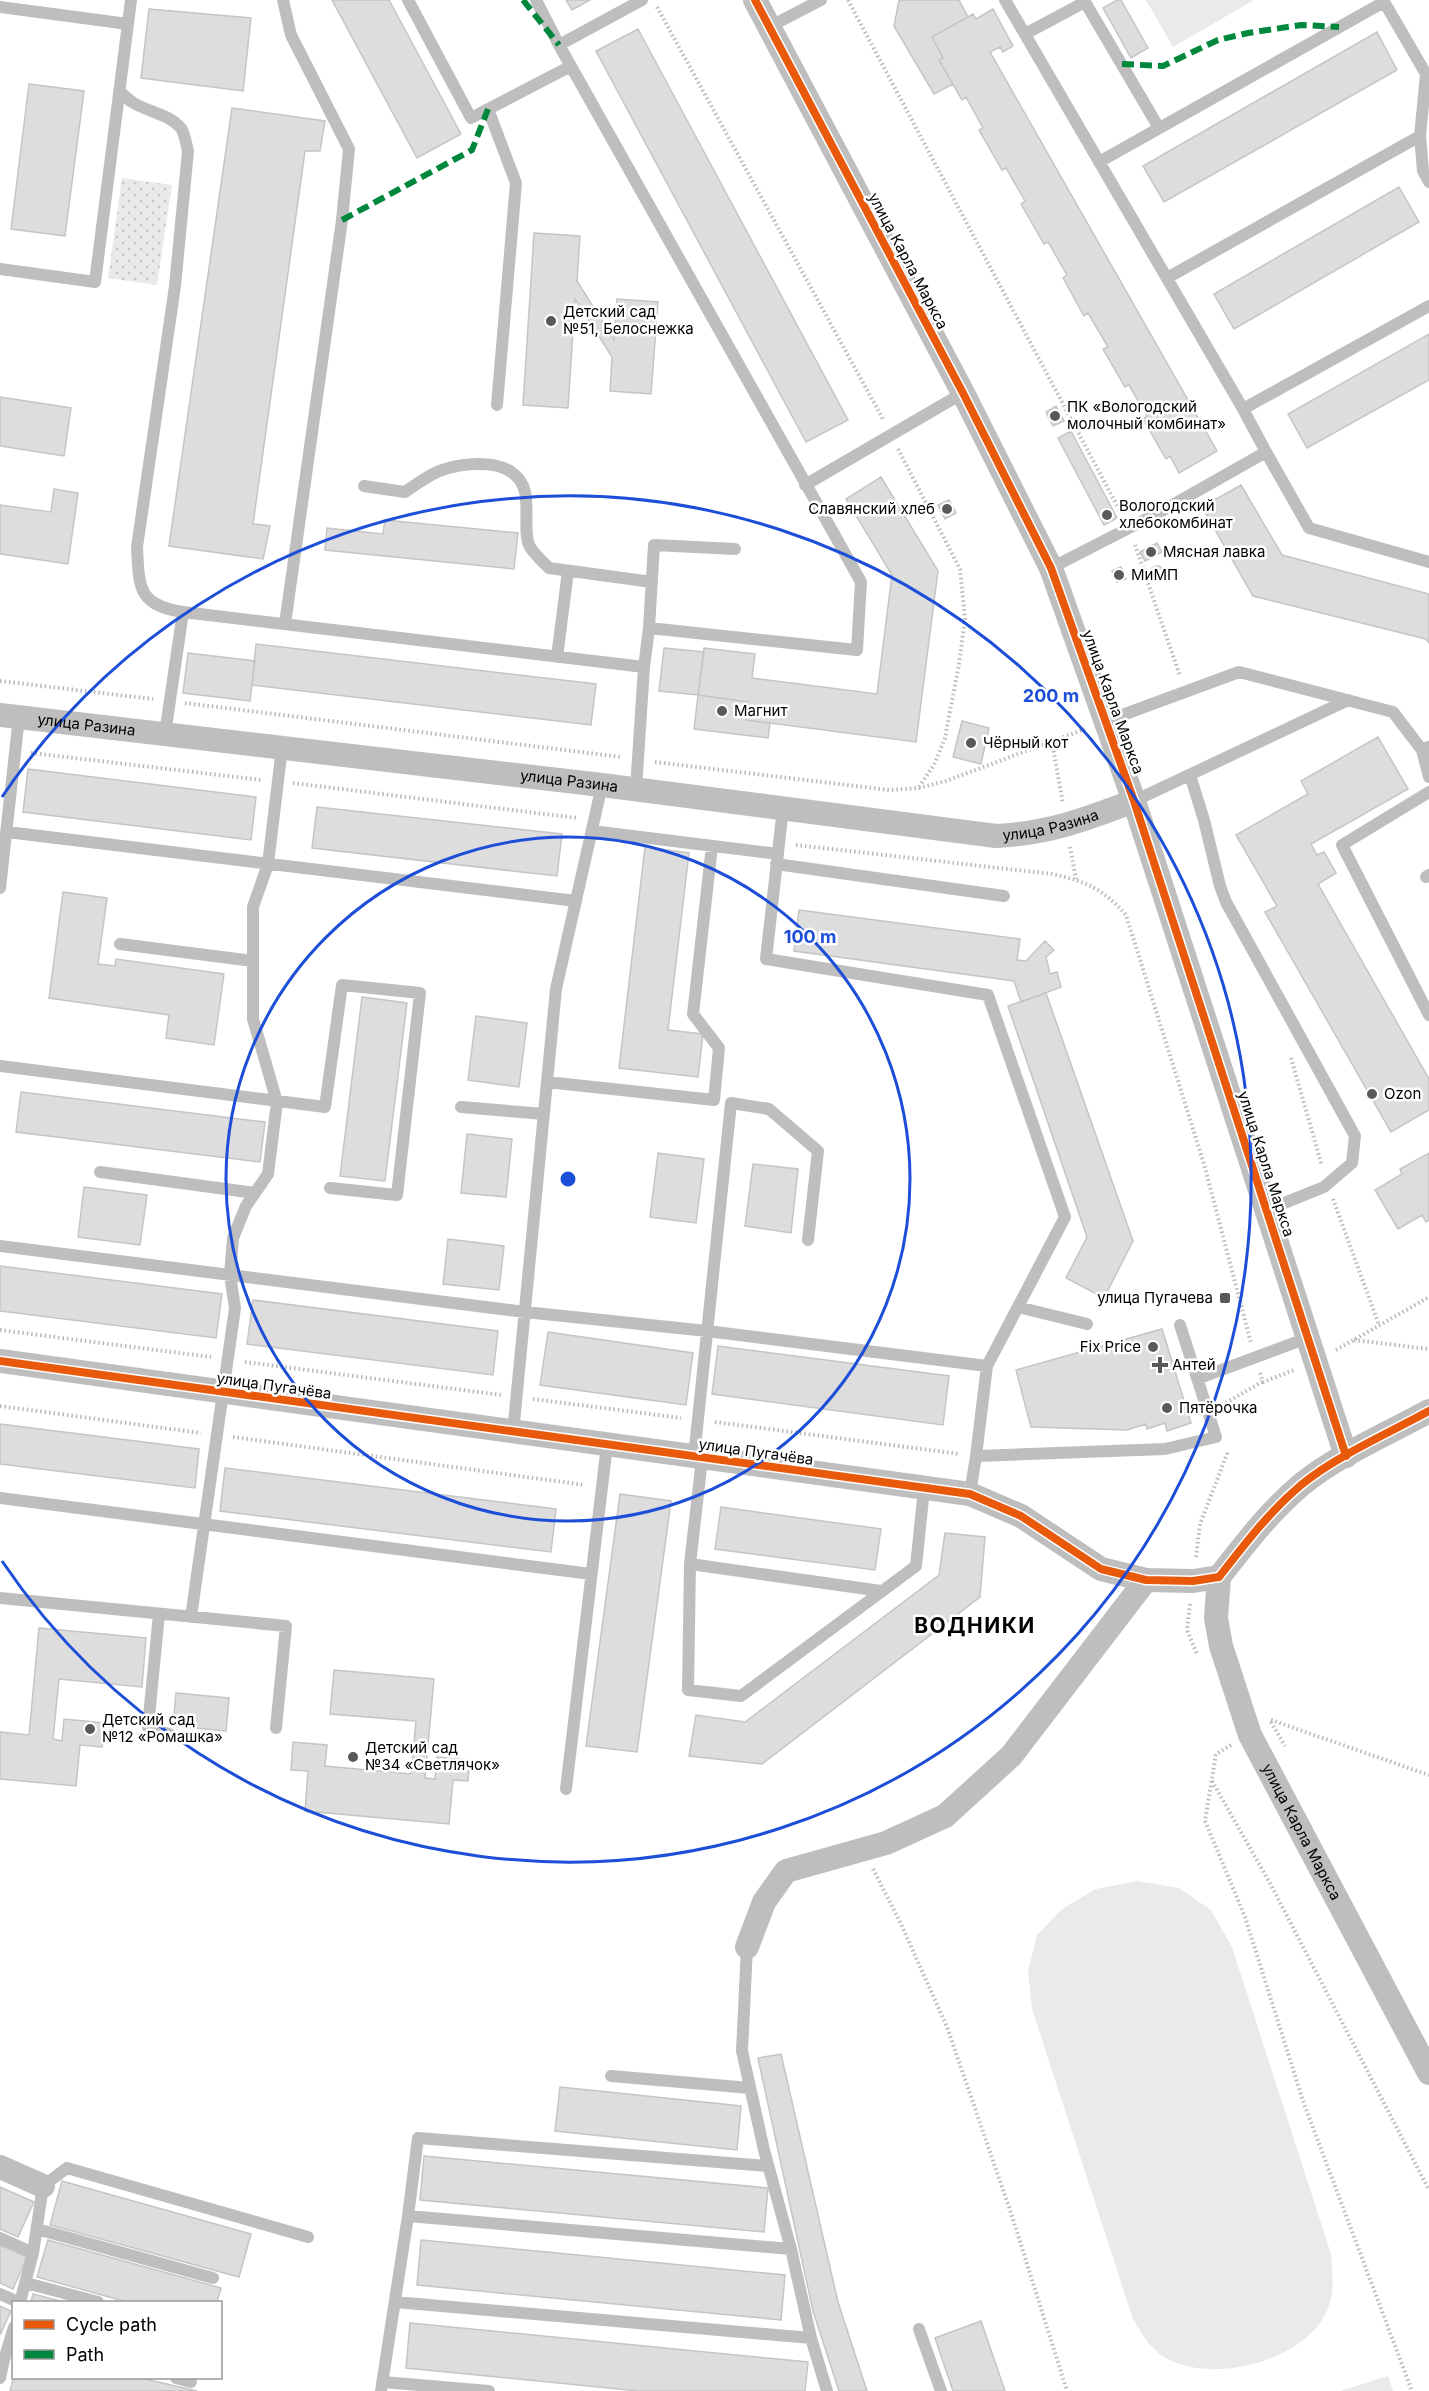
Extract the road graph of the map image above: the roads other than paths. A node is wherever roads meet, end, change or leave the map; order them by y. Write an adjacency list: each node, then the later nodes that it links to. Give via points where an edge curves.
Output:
1 (131, 0): 11 (lane)
2 (283, 0): 37 (lane, via 291,35 349,149)
3 (408, 0): 17 (lane, via 471,118)
4 (536, 0): 14 (lane)
5 (642, 0): 14 (lane)
6 (755, 0): 12 (street, улица Карла Маркса)
7 (821, 0): 12 (lane)
8 (1005, 0): 13 (lane)
9 (1384, 1): 18 (lane); 19 (lane, via 1426,74)
10 (0, 8): 11 (lane)
11 (128, 24): 16 (lane)
12 (769, 27): 25 (street, улица Карла Маркса)
13 (1025, 34): 18 (lane, via 1085,2); 20 (lane)
14 (559, 45): 15 (lane)
15 (571, 66): 17 (lane); 29 (lane)
16 (120, 91): 22 (lane, via 95,282); 36 (lane, via 128,101 167,117 182,129 188,151 175,286 137,547 140,584 150,601 158,607)
17 (488, 109): 26 (lane, via 516,183)
18 (1160, 128): 20 (lane)
19 (1420, 136): 21 (lane, via 1423,171); 23 (lane)
20 (1099, 162): 23 (lane)
21 (1429, 182)
22 (0, 269)
23 (1167, 278): 27 (lane)
24 (1429, 306): 27 (lane)
25 (963, 393): 29 (lane); 33 (street, улица Карла Маркса)
26 (497, 405)
27 (1243, 409): 28 (lane)
28 (1266, 452): 32 (lane, via 1309,528); 33 (lane)
29 (806, 485): 38 (lane, via 861,582 857,650)
30 (364, 486): 34 (lane, via 405,492 454,466 501,467 517,476 525,491 529,546 549,568)
31 (735, 549): 35 (lane, via 654,545)
32 (1429, 562)
33 (1051, 568): 43 (street, улица Карла Маркса)
34 (568, 571): 35 (lane); 39 (lane)
35 (652, 582): 38 (lane)
36 (183, 612): 37 (lane); 44 (lane)
37 (285, 624): 39 (lane)
38 (649, 628): 40 (lane)
39 (557, 657): 40 (lane)
40 (644, 667): 50 (lane)
41 (1348, 700): 43 (lane, via 1239,672); 46 (lane, via 1393,712); 47 (lane)
42 (9, 716): 44 (street, улица Разина); 55 (lane)
43 (1106, 721): 52 (street, улица Карла Маркса)
44 (165, 734): 45 (street, улица Разина)
45 (282, 748): 49 (street, улица Разина); 58 (lane)
46 (1426, 748): 48 (lane)
47 (1190, 775): 52 (lane); 73 (lane, via 1226,902 1355,1136 1352,1163 1328,1184)
48 (1429, 777)
49 (602, 785): 50 (street, улица Разина); 54 (lane)
50 (636, 789): 53 (street, улица Разина)
51 (1429, 792): 64 (lane, via 1342,845)
52 (1134, 801): 53 (street, улица Разина, via 1066,826 996,836); 73 (street, улица Карла Маркса)
53 (783, 808): 57 (lane)
54 (592, 831): 56 (lane); 61 (lane)
55 (7, 832): 58 (lane); 59 (lane)
56 (712, 846): 57 (lane); 66 (lane, via 693,1014 719,1048 714,1100)
57 (777, 854): 60 (lane); 77 (lane, via 766,959 988,995 1065,1217)
58 (268, 864): 61 (lane); 63 (lane, via 253,908)
59 (0, 888)
60 (1004, 896)
61 (576, 901): 66 (lane, via 556,988)
62 (120, 944): 63 (lane)
63 (253, 961): 67 (lane, via 253,1019)
64 (1429, 1015)
65 (0, 1066): 67 (lane)
66 (547, 1082): 69 (lane)
67 (277, 1102): 71 (lane, via 325,1107 342,985 420,993 397,1195); 72 (lane, via 268,1174)
68 (461, 1107): 69 (lane)
69 (544, 1114): 78 (lane)
70 (100, 1172): 72 (lane)
71 (330, 1188)
72 (255, 1192): 76 (lane, via 233,1238)
73 (1267, 1210): 82 (street, улица Карла Маркса)
74 (808, 1240): 81 (lane, via 818,1151 769,1109 731,1103)
75 (0, 1246): 76 (lane)
76 (230, 1275): 78 (lane); 86 (lane, via 235,1308)
77 (1018, 1307): 79 (lane); 84 (lane)
78 (525, 1312): 81 (lane); 88 (lane)
79 (1086, 1324)
80 (1180, 1325): 85 (lane)
81 (708, 1331): 84 (lane); 92 (lane)
82 (1307, 1338): 85 (lane); 91 (street, улица Карла Маркса)
83 (0, 1361): 86 (street, улица Пугачёва)
84 (987, 1366): 90 (lane)
85 (1197, 1379): 90 (lane, via 1215,1437 1165,1449)
86 (223, 1393): 88 (street, улица Пугачёва); 96 (lane)
87 (1429, 1411): 91 (street)
88 (513, 1433): 89 (street, улица Пугачёва)
89 (607, 1445): 92 (street, улица Пугачёва); 98 (lane)
90 (976, 1456): 94 (lane)
91 (1346, 1456): 99 (street, via 1303,1483 1264,1520)
92 (698, 1458): 93 (street, улица Пугачёва); 97 (lane)
93 (924, 1489): 94 (street, улица Пугачёва); 101 (lane, via 916,1566)
94 (970, 1494): 100 (street, улица Пугачёва, via 1021,1516 1101,1569)
95 (0, 1498): 96 (lane)
96 (204, 1524): 98 (lane); 104 (lane)
97 (690, 1564): 101 (lane); 101 (lane, via 688,1690 741,1696)
98 (591, 1574): 107 (lane)
99 (1219, 1577): 100 (street, улица Пугачёва); 109 (street, улица Карла Маркса, via 1216,1618 1221,1646 1250,1735)
100 (1146, 1580): 108 (street, via 1011,1756 945,1816 886,1843 786,1871 764,1902)
101 (881, 1591)
102 (0, 1598): 103 (lane)
103 (159, 1614): 104 (lane); 106 (lane, via 148,1726)
104 (191, 1617): 105 (lane, via 286,1626)
105 (276, 1728)
106 (171, 1735)
107 (566, 1789)
108 (747, 1947): 111 (lane, via 742,2051)
109 (1429, 2073)
110 (611, 2076): 111 (lane)
111 (750, 2088): 112 (lane)
112 (768, 2166): 115 (lane, via 418,2138); 119 (lane)
113 (0, 2167): 114 (street)
114 (43, 2186): 116 (lane); 117 (lane, via 67,2168)
115 (408, 2216): 119 (lane); 127 (lane)
116 (37, 2229): 120 (lane); 121 (lane)
117 (308, 2237)
118 (0, 2238): 120 (lane)
119 (791, 2249): 130 (lane)
120 (33, 2253): 122 (lane)
121 (213, 2278)
122 (26, 2283): 125 (lane); 126 (lane)
123 (0, 2294): 124 (lane)
124 (17, 2301)
125 (19, 2301)
126 (94, 2301)
127 (395, 2302): 130 (lane); 135 (lane)
128 (919, 2329): 138 (lane)
129 (12, 2334): 131 (lane)
130 (811, 2338): 137 (lane)
131 (2, 2359): 132 (lane)
132 (0, 2378)
133 (180, 2379): 134 (lane)
134 (191, 2382)
135 (382, 2386): 136 (lane)
136 (489, 2391)
137 (827, 2391)
138 (941, 2391)

